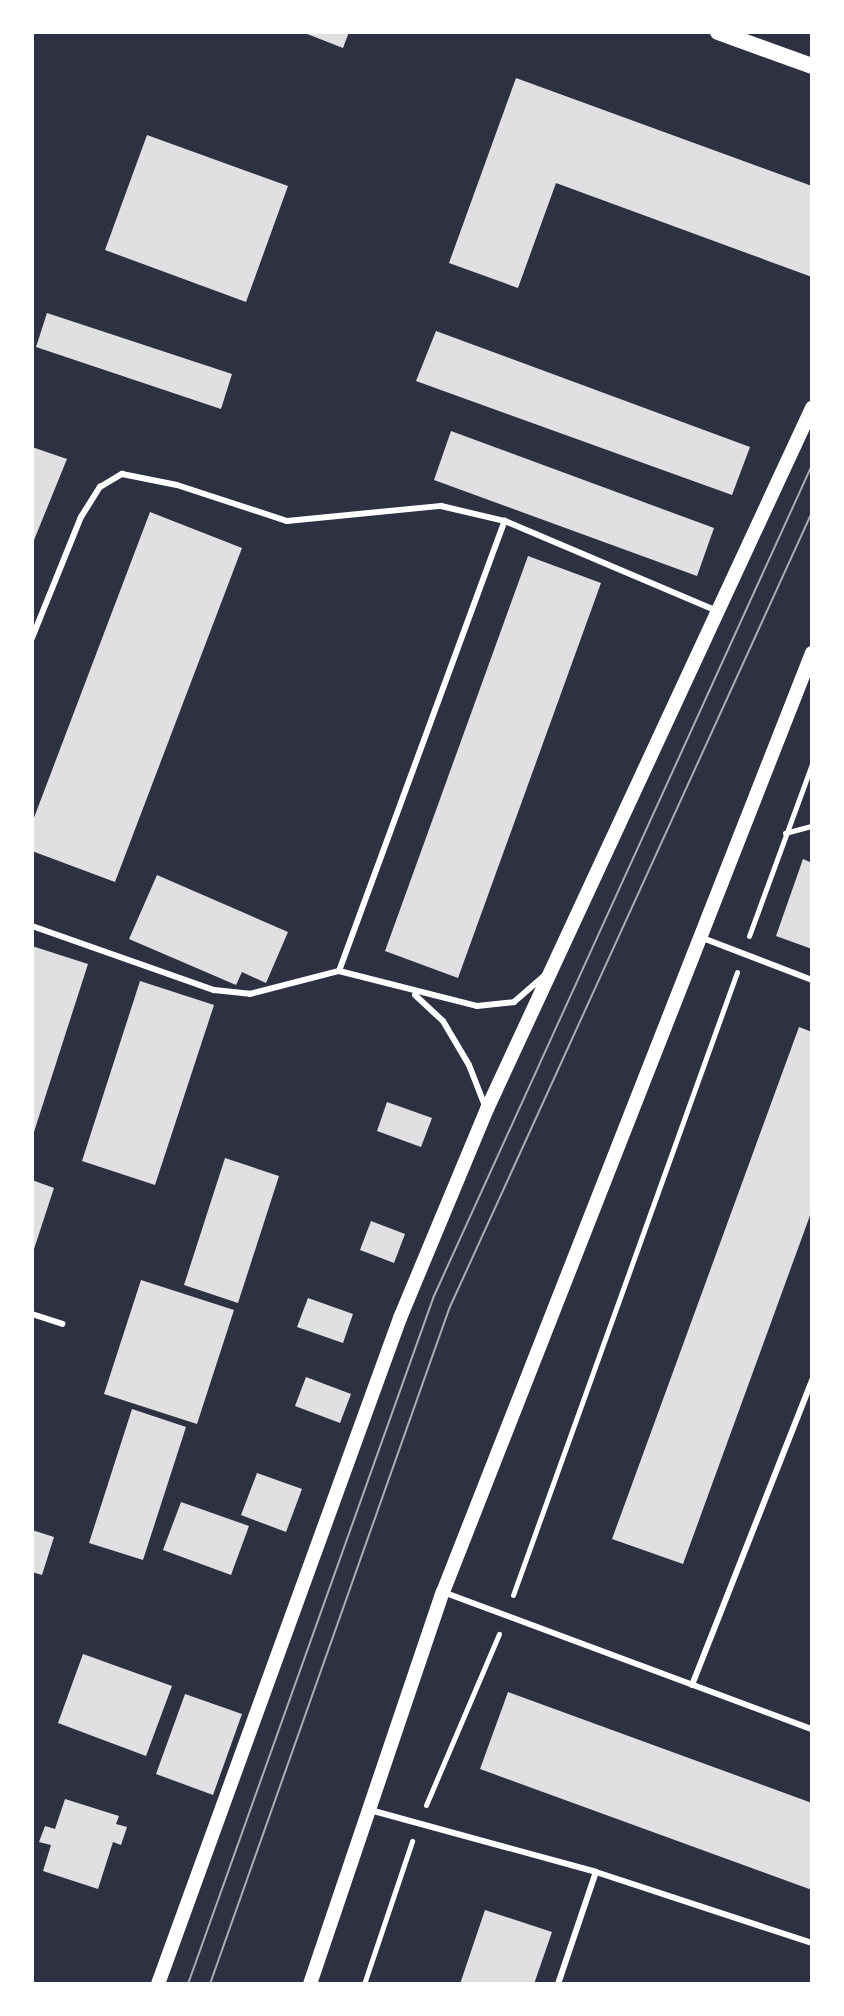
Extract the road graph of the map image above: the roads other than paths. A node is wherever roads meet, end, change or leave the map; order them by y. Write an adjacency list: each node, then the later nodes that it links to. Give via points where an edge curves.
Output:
1 (718, 32): 2 (main road)
2 (812, 66)
3 (812, 408): 5 (street)
4 (505, 521): 5 (lane); 6 (lane, via 441,506 287,521 177,485 122,474 100,487 81,517); 10 (lane)
5 (715, 610): 11 (street)
6 (32, 638)
7 (812, 653): 9 (street)
8 (32, 926): 10 (lane, via 214,990 250,994)
9 (700, 937): 12 (lane); 18 (street)
10 (339, 971): 13 (lane)
11 (545, 976): 13 (lane, via 514,1002 477,1006); 14 (street)
12 (812, 980)
13 (413, 993): 14 (lane, via 443,1021)
14 (487, 1109): 24 (street, via 400,1318)
15 (32, 1314): 16 (lane)
16 (62, 1324)
17 (812, 1380): 19 (lane)
18 (443, 1592): 19 (lane); 21 (street)
19 (692, 1685): 20 (lane)
20 (812, 1729)
21 (370, 1810): 22 (lane); 25 (street)
22 (596, 1872): 23 (lane); 26 (lane)
23 (812, 1943)
24 (158, 1984)
25 (310, 1984)
26 (558, 1984)

